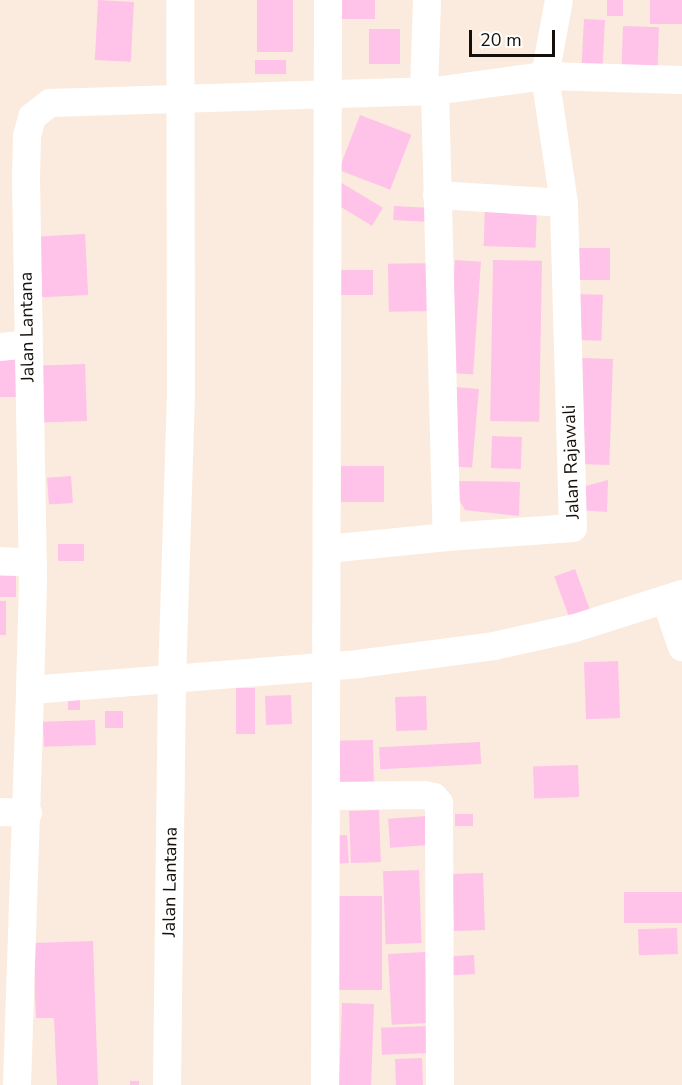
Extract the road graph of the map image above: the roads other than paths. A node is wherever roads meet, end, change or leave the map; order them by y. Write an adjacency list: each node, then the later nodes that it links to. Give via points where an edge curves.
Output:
1 (180, 0): 9 (street, Jalan Lantana)
2 (328, 0): 8 (street)
3 (427, 0): 7 (street)
4 (559, 0): 5 (street, Jalan Rajawali)
5 (546, 76): 6 (street, Jalan Lantana); 7 (street, Jalan Lantana); 11 (street, Jalan Rajawali)
6 (682, 80)
7 (430, 91): 8 (street, Jalan Lantana); 10 (street)
8 (329, 94): 9 (street, Jalan Lantana); 14 (street)
9 (179, 101): 12 (street, Jalan Lantana, via 50,103 32,117 27,136); 20 (street, Jalan Lantana, via 181,396)
10 (438, 195): 11 (street); 13 (street)
11 (564, 203): 13 (street, Jalan Rajawali, via 573,528)
12 (14, 345): 16 (street, Jalan Lantana)
13 (447, 537): 14 (street)
14 (327, 549): 19 (street)
15 (0, 561): 16 (street)
16 (33, 562): 21 (street, Jalan Lantana)
17 (674, 598): 18 (street); 19 (street, via 494,646)
18 (682, 647)
19 (328, 664): 20 (street); 22 (street)
20 (172, 680): 21 (street); 26 (street, Jalan Lantana)
21 (30, 690): 24 (street, Jalan Lantana)
22 (326, 796): 27 (street); 28 (street, via 424,795 434,796 439,803)
23 (0, 812): 24 (street)
24 (28, 813): 25 (street, Jalan Lantana)
25 (17, 1085)
26 (167, 1085)
27 (325, 1085)
28 (440, 1085)

